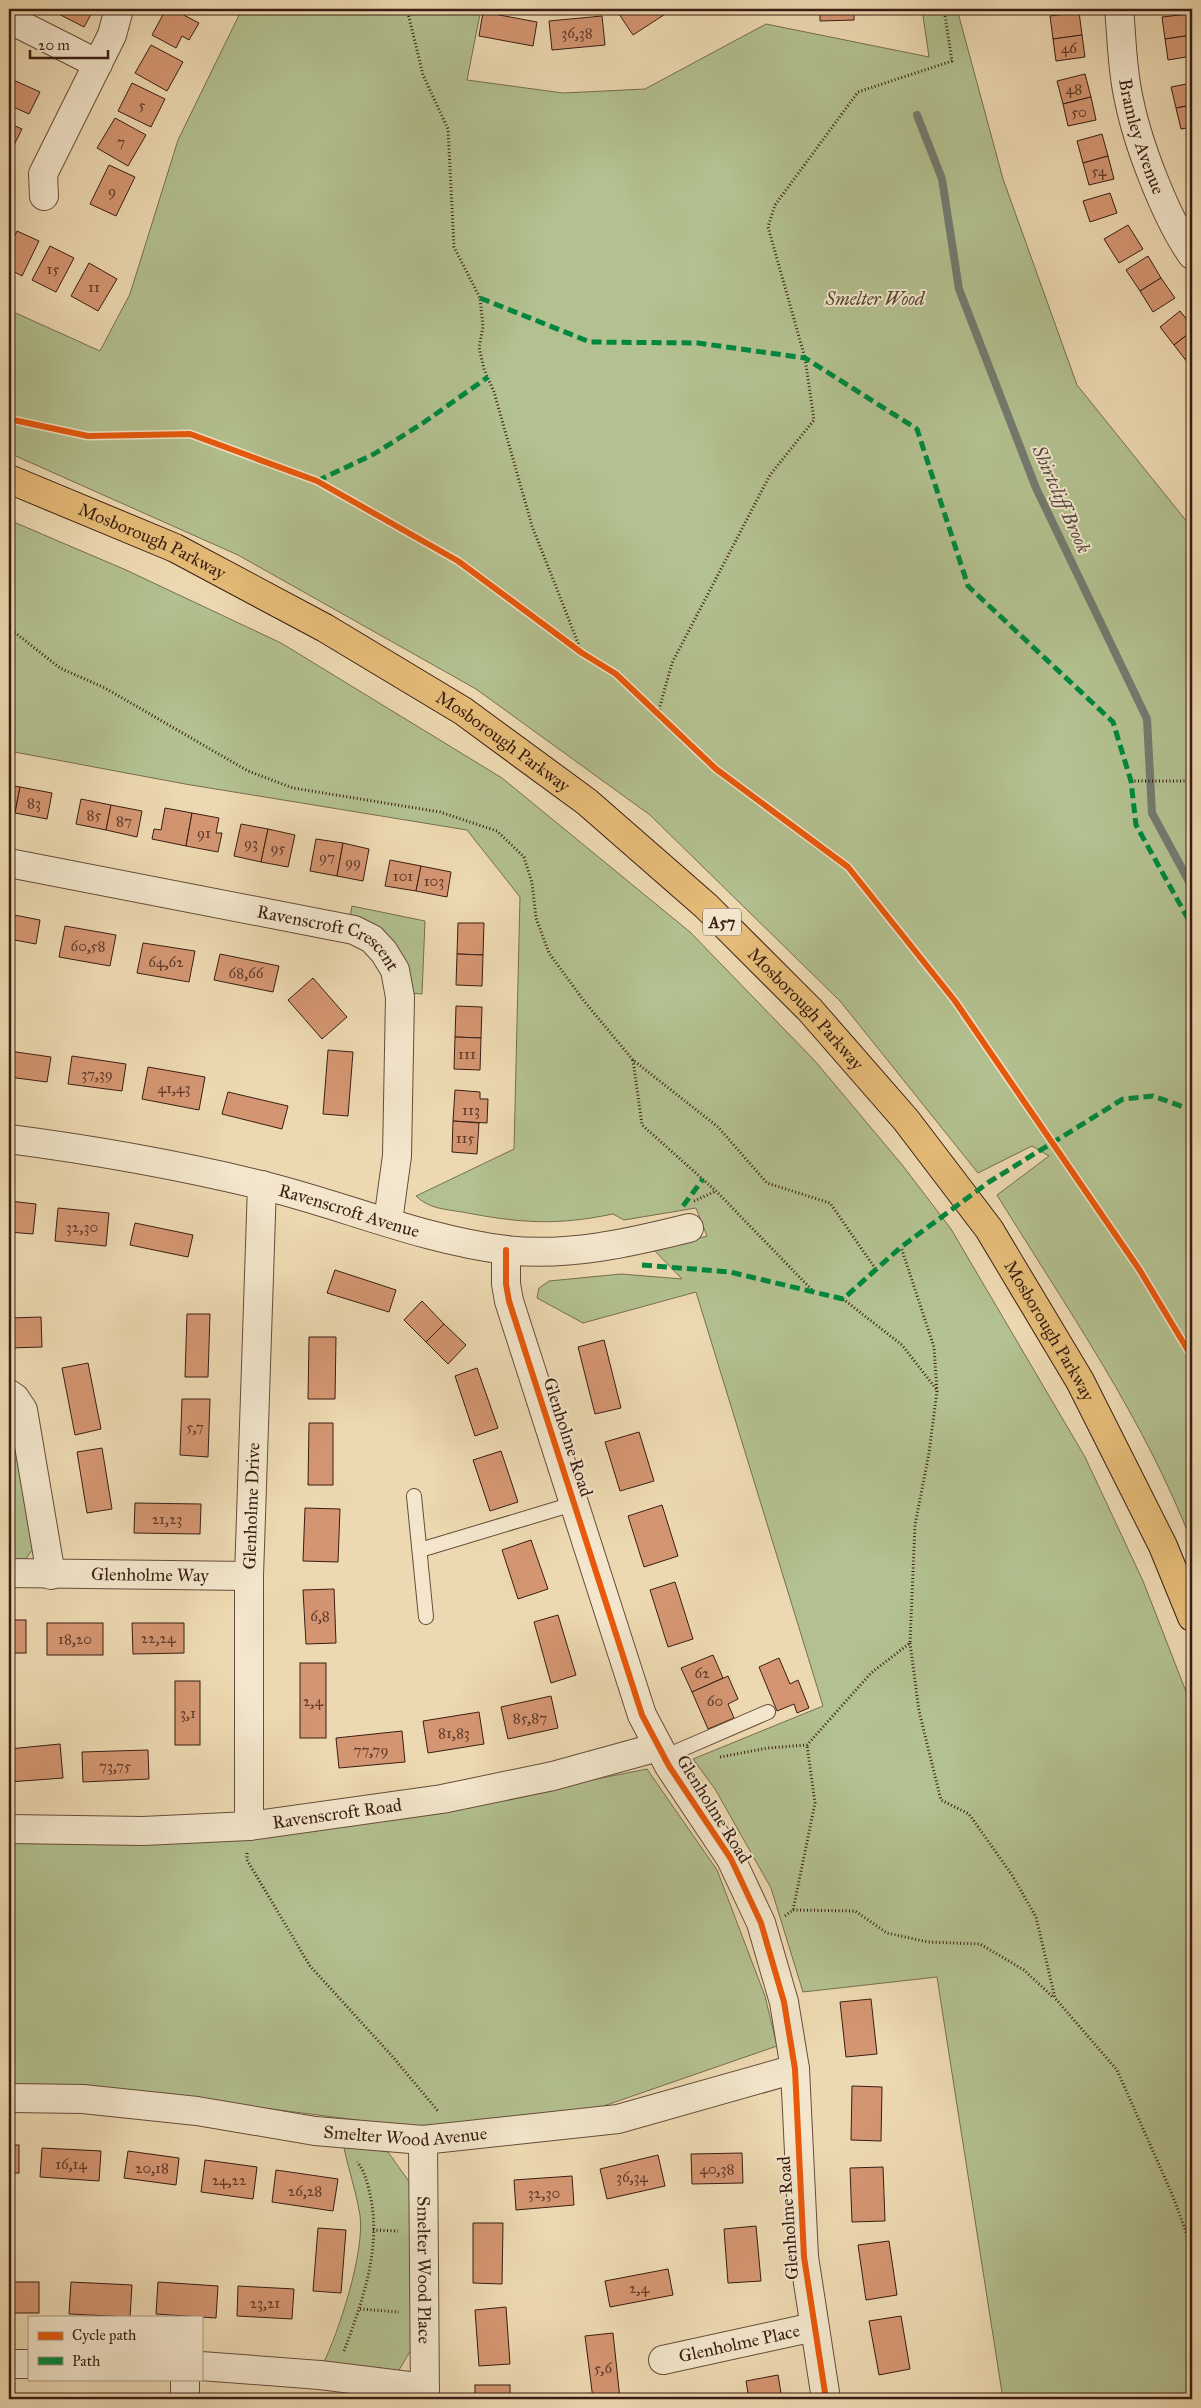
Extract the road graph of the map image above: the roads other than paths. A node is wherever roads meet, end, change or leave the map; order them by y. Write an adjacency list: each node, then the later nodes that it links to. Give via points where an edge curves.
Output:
1 (119, 9): 4 (street, via 112,35)
2 (1119, 9): 6 (street, Bramley Avenue, via 1128,100 1150,170)
3 (9, 19): 4 (street)
4 (98, 64): 5 (street, via 43,174)
5 (44, 196)
6 (1192, 255)
7 (9, 479): 22 (highway, Mosborough Parkway / A57, via 175,548 325,628 463,711 587,802 706,906 823,1025 906,1120 990,1229 1080,1381 1163,1546)
8 (9, 863): 12 (street, Ravenscroft Crescent, via 354,930 372,939 395,970 400,997 397,1156)
9 (9, 1139): 10 (street, Ravenscroft Avenue, via 165,1164)
10 (262, 1186): 12 (street, Ravenscroft Avenue); 20 (street, Glenholme Drive)
11 (690, 1215): 13 (street, Ravenscroft Avenue, via 630,1243 551,1251)
12 (388, 1221): 13 (street, Ravenscroft Avenue, via 442,1237)
13 (506, 1250): 16 (street, Glenholme Road, via 509,1301)
14 (9, 1394): 19 (street, via 16,1398 23,1410)
15 (414, 1496): 17 (lane)
16 (573, 1504): 17 (lane); 24 (street, Glenholme Road, via 642,1715)
17 (420, 1550): 21 (lane)
18 (9, 1573): 19 (street, Glenholme Way)
19 (51, 1574): 20 (street, Glenholme Way)
20 (250, 1576): 25 (street, Glenholme Drive)
21 (426, 1617)
22 (1192, 1617)
23 (768, 1712): 24 (lane)
24 (661, 1752): 25 (street, Ravenscroft Road, via 442,1799); 27 (street, Glenholme Road, via 731,1859 761,1923 784,2002)
25 (250, 1826): 26 (street, Ravenscroft Road, via 143,1831)
26 (9, 1829)
27 (795, 2069): 29 (street, Smelter Wood Avenue, via 618,2119); 30 (street, Glenholme Road, via 800,2213)
28 (9, 2098): 29 (street, Smelter Wood Avenue, via 83,2099 197,2111 315,2130)
29 (423, 2140): 36 (street, Smelter Wood Place)
30 (814, 2327): 31 (street, Glenholme Place); 38 (street, Glenholme Road)
31 (663, 2360)
32 (9, 2364): 33 (street)
33 (28, 2364)
34 (202, 2366): 36 (street, via 320,2375)
35 (185, 2380): 37 (street)
36 (425, 2394)
37 (185, 2399)
38 (826, 2399)

